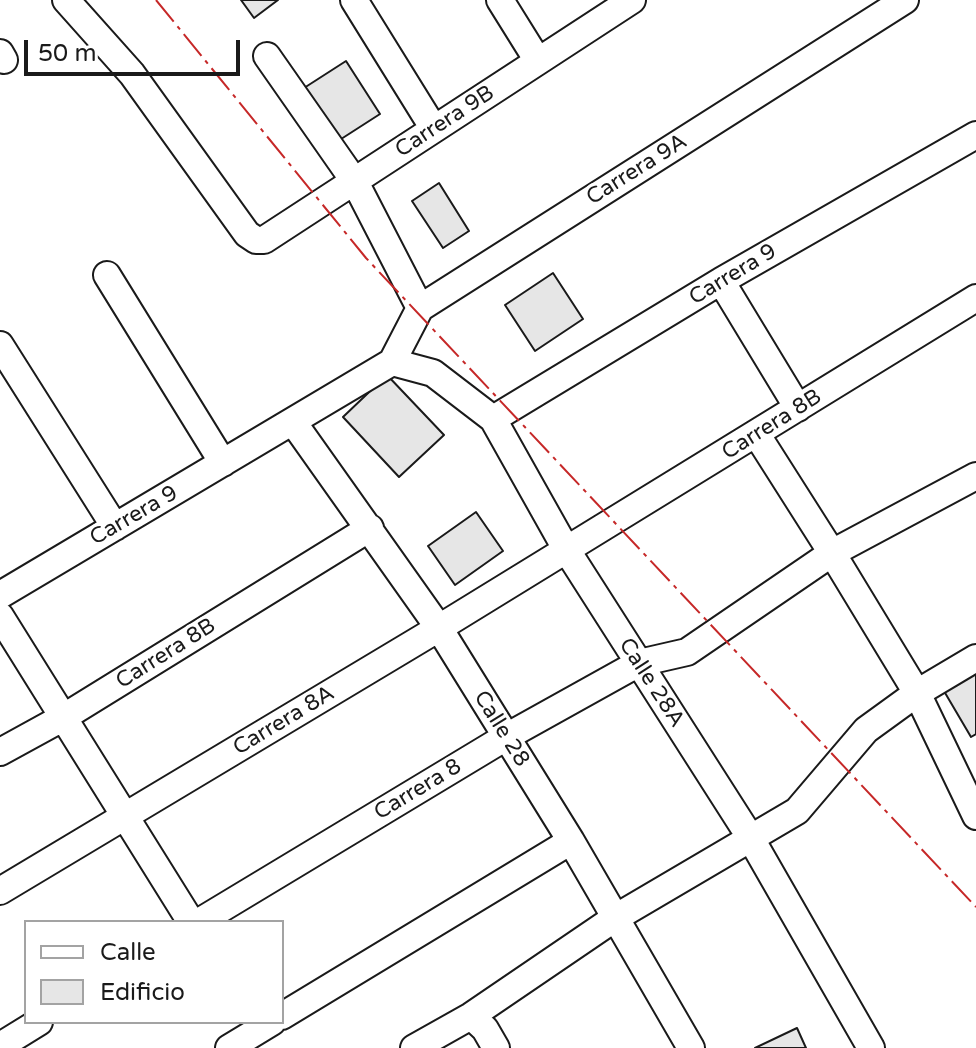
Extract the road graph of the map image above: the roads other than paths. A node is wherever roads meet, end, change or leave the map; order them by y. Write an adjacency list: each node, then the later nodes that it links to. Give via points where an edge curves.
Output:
1 (66, 0): 10 (street, Carrera 9B, via 132,74 256,240 264,240)
2 (354, 0): 8 (street)
3 (500, 0): 7 (street)
4 (632, 0): 7 (street, Carrera 9B)
5 (905, 0): 14 (street, Carrera 9A)
6 (267, 56): 10 (street)
7 (538, 61): 8 (street, Carrera 9B)
8 (434, 129): 10 (street, Carrera 9B)
9 (976, 135): 12 (street, Carrera 9)
10 (355, 182): 14 (street)
11 (107, 275): 21 (street)
12 (721, 281): 17 (street); 18 (street, Carrera 9)
13 (976, 298): 17 (street, Carrera 8B)
14 (420, 308): 16 (street)
15 (0, 345): 23 (street)
16 (392, 362): 18 (street, Calle 28A, via 433,373); 19 (street, Carrera 9)
17 (798, 408): 20 (street, Carrera 8B)
18 (493, 419): 25 (street, Calle 28A)
19 (293, 422): 21 (street, Carrera 9); 24 (street, Calle 28)
20 (757, 435): 25 (street, Carrera 8B); 26 (street)
21 (223, 463): 23 (street, Carrera 9)
22 (976, 476): 26 (street)
23 (115, 527): 27 (street, Carrera 9)
24 (370, 528): 29 (street, Calle 28); 33 (street, Carrera 8B)
25 (566, 549): 29 (street, Carrera 8A); 31 (street, Calle 28A)
26 (832, 553): 31 (street, via 687,652); 32 (street)
27 (0, 595)
28 (0, 616): 33 (street)
29 (439, 628): 34 (street, Calle 28); 36 (street, Carrera 8A)
30 (976, 658): 32 (street)
31 (639, 663): 34 (street, Carrera 8); 38 (street, Calle 28A)
32 (917, 693): 37 (street); 38 (street, via 866,730 797,811)
33 (64, 717): 35 (street, Carrera 8B); 36 (street)
34 (506, 737): 39 (street, Calle 28); 43 (street, Carrera 8)
35 (0, 752)
36 (126, 816): 40 (street, Carrera 8A); 42 (street)
37 (976, 816)
38 (750, 837): 41 (street); 53 (street, Calle 28A)
39 (571, 841): 41 (street, Calle 28); 44 (street)
40 (0, 891)
41 (615, 918): 45 (street); 52 (street, Calle 28)
42 (190, 920)
43 (202, 920)
44 (284, 1012)
45 (471, 1016): 50 (street); 51 (street)
46 (36, 1024): 48 (street)
47 (264, 1024): 49 (street)
48 (0, 1046)
49 (229, 1048)
50 (414, 1048)
51 (496, 1048)
52 (691, 1048)
53 (871, 1048)

